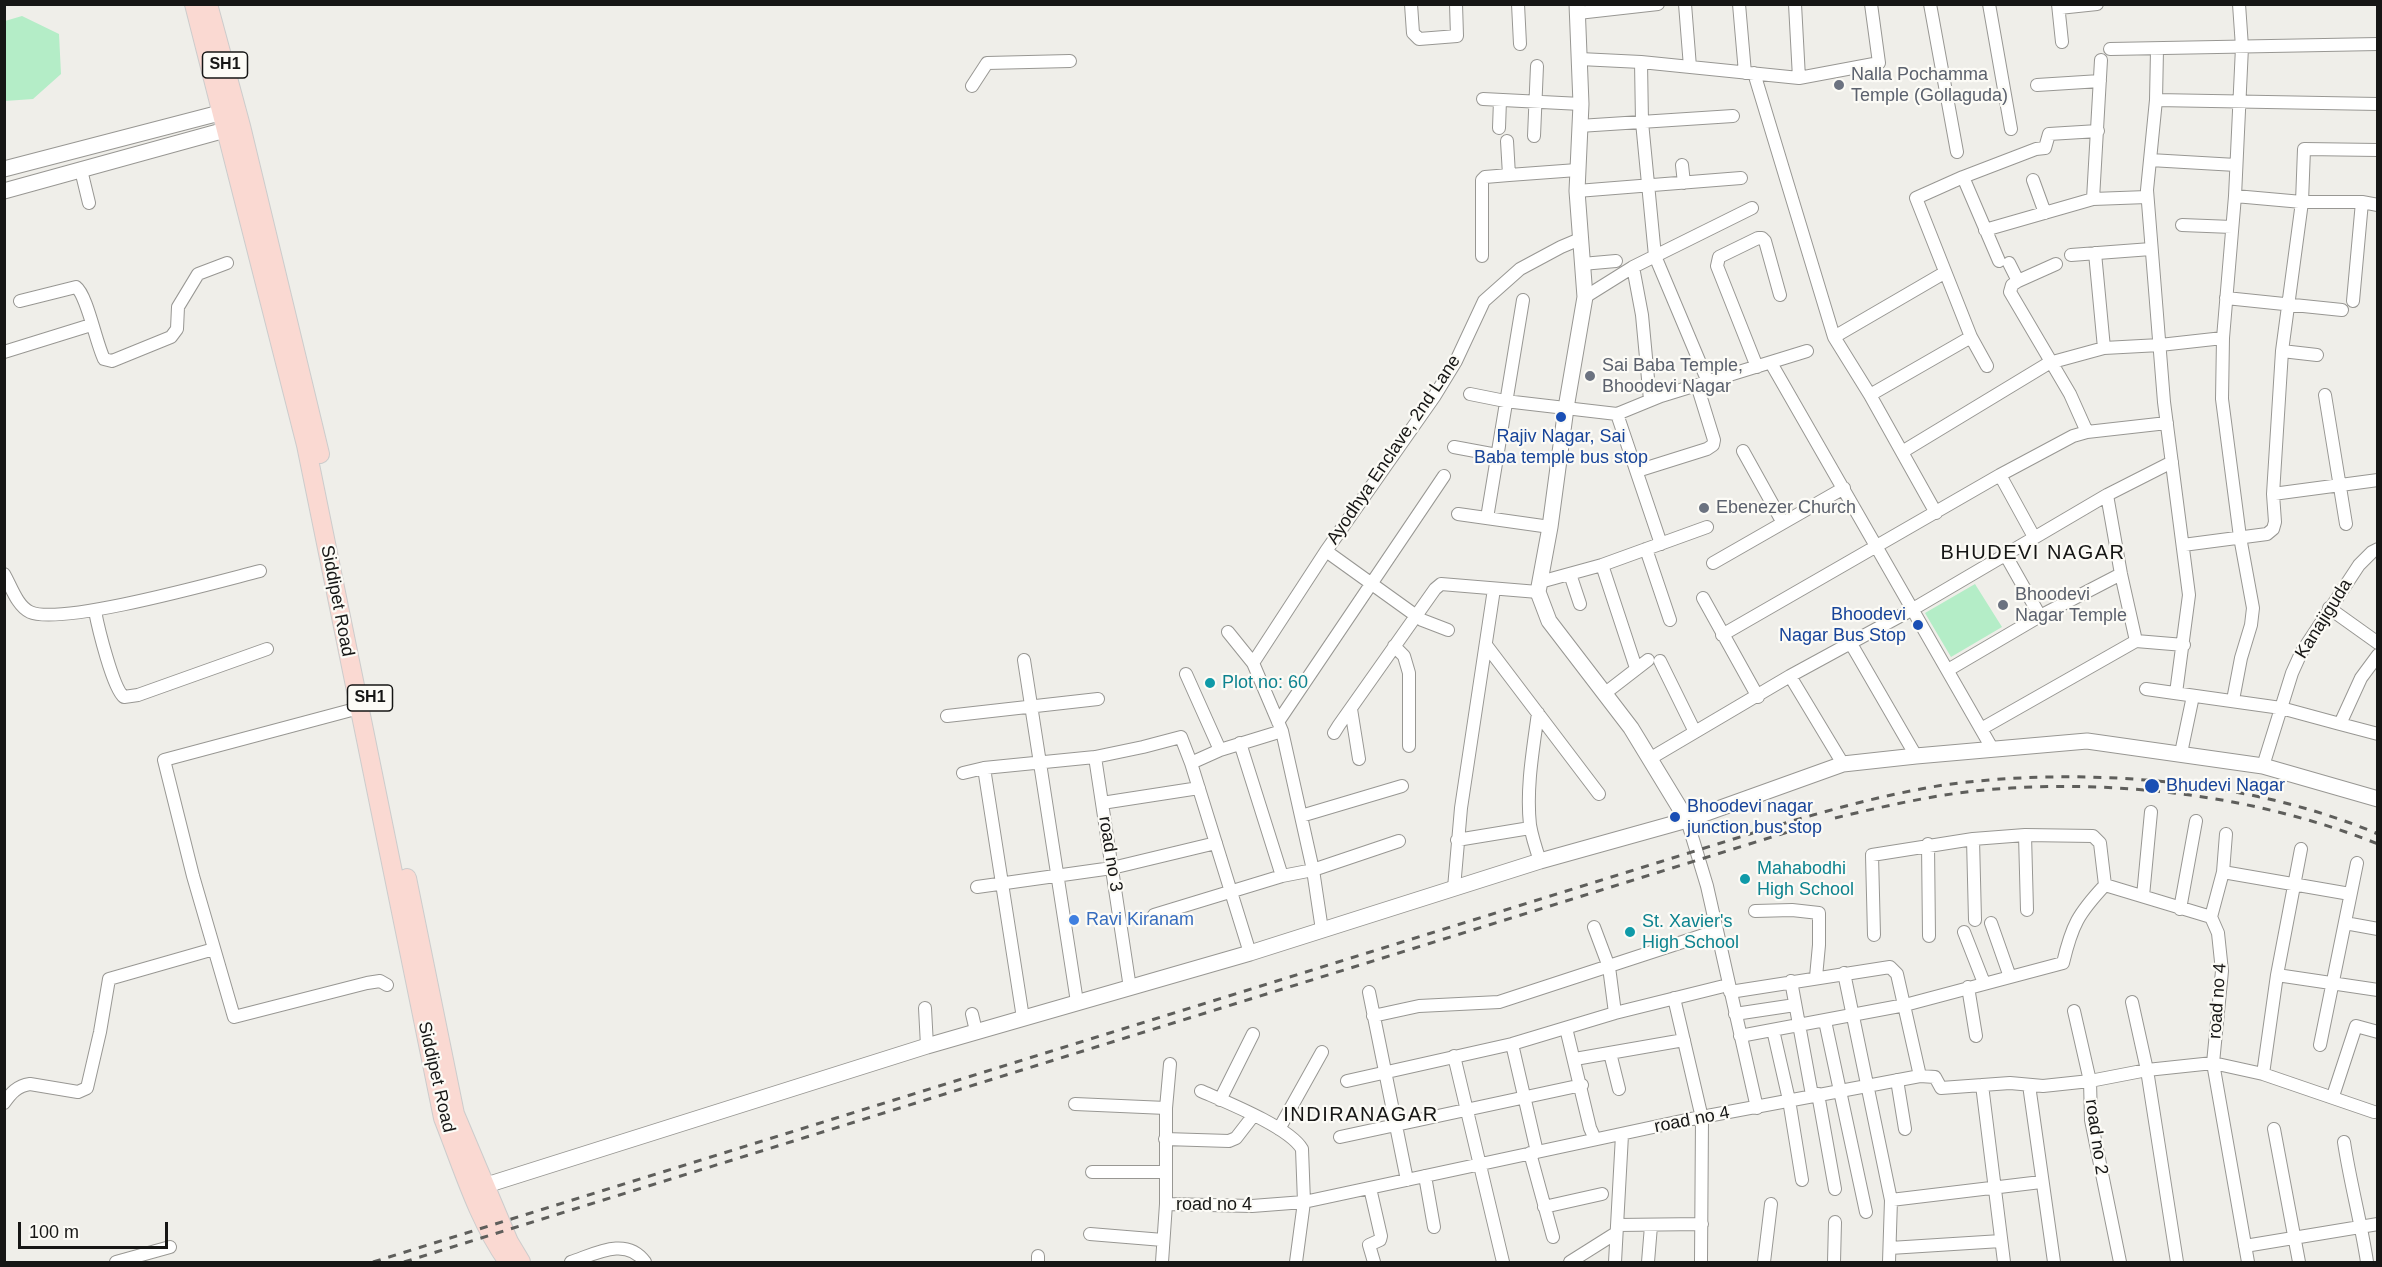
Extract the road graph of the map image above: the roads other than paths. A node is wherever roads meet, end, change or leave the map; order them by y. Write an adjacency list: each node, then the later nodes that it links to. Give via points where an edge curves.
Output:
1 (194, 4): 43 (main road, Siddipet Road / SH1)
2 (208, 4): 43 (main road, Siddipet Road / SH1)
3 (1411, 4): 4 (street, via 1413,33 1419,39 1457,36)
4 (1456, 4)
5 (1518, 4): 19 (street)
6 (1658, 4): 15 (street)
7 (1686, 4): 29 (street)
8 (1739, 4): 30 (street)
9 (1796, 4): 31 (street)
10 (1871, 4): 31 (street, via 1879,63)
11 (1930, 4): 53 (street)
12 (1989, 4): 47 (street)
13 (2097, 4): 16 (street)
14 (2239, 4): 21 (street)
15 (1629, 6): 17 (street)
16 (2058, 6): 18 (street)
17 (1578, 9): 24 (street)
18 (2062, 42)
19 (1520, 44)
20 (2378, 44): 21 (street)
21 (2242, 47): 23 (street); 39 (street)
22 (2110, 49): 23 (street)
23 (2157, 50): 38 (street)
24 (1580, 59): 27 (street); 40 (street)
25 (1070, 60): 34 (street, via 987,63)
26 (2101, 60): 32 (street)
27 (1641, 62): 29 (street); 44 (street)
28 (1537, 66): 37 (street)
29 (1690, 67): 30 (street)
30 (1749, 73): 31 (street); 102 (street)
31 (1799, 78)
32 (2100, 81): 33 (street); 48 (street)
33 (2037, 85)
34 (972, 86)
35 (1483, 99): 36 (street)
36 (1500, 100): 37 (street); 46 (street)
37 (1536, 100): 40 (street); 49 (street)
38 (2156, 100): 39 (street); 54 (street)
39 (2239, 101): 41 (street); 56 (street)
40 (1581, 104): 45 (street)
41 (2378, 104)
42 (1732, 117): 44 (street)
43 (232, 119): 51 (street); 58 (street); 197 (main road, Siddipet Road / SH1, via 306,446); 364 (main road, Siddipet Road / SH1, via 318,443 455,1114)
44 (1642, 122): 45 (street); 65 (street)
45 (1579, 126): 59 (street)
46 (1499, 129)
47 (2011, 129)
48 (2098, 131): 61 (street, via 2049,134 2045,148); 70 (street)
49 (1534, 136)
50 (1508, 141): 60 (street)
51 (91, 146): 57 (street); 58 (street)
52 (2378, 150): 72 (street, via 2304,149)
53 (1957, 152)
54 (2150, 160): 56 (street); 69 (street)
55 (1682, 165): 64 (street)
56 (2236, 165): 68 (street)
57 (8, 168): 66 (street)
58 (88, 168): 66 (street); 73 (street)
59 (1577, 170): 60 (street); 67 (street)
60 (1509, 175): 84 (street, via 1482,180)
61 (1964, 177): 79 (street); 91 (street, via 1916,198)
62 (1741, 178): 64 (street)
63 (2033, 180): 76 (street)
64 (1684, 183): 65 (street)
65 (1649, 187): 67 (street); 85 (street)
66 (12, 189)
67 (1577, 191): 80 (street)
68 (2235, 196): 72 (street); 78 (street)
69 (2147, 197): 70 (street); 81 (street)
70 (2093, 199): 76 (street)
71 (2362, 201): 72 (street); 74 (street); 97 (street)
72 (2302, 202): 99 (street)
73 (89, 203)
74 (2378, 205)
75 (1752, 208): 85 (street)
76 (2045, 213): 79 (street)
77 (2182, 225): 78 (street)
78 (2232, 227): 95 (street)
79 (1985, 230): 92 (street)
80 (1580, 239): 88 (street); 152 (street, Ayodhya Enclave, 2nd Lane, via 1520,269 1484,301 1445,379)
81 (2151, 249): 82 (street); 105 (street)
82 (2095, 253): 83 (street); 106 (street)
83 (2072, 255)
84 (1482, 256)
85 (1655, 256): 90 (street); 115 (street)
86 (1616, 261): 88 (street)
87 (227, 263): 101 (street, via 198,274 178,307 177,329 171,337 108,362)
88 (1582, 264): 94 (street)
89 (2056, 264): 92 (street)
90 (1633, 267): 94 (street); 119 (street)
91 (1944, 273): 102 (street); 103 (street)
92 (2018, 282): 112 (street, via 2010,292)
93 (1780, 295): 114 (street, via 1762,238 1719,257 1718,266)
94 (1585, 297): 121 (street)
95 (2226, 298): 99 (street); 104 (street)
96 (1523, 300): 120 (street)
97 (2353, 301)
98 (20, 302): 101 (street, via 76,287)
99 (2289, 305): 100 (street); 108 (street)
100 (2342, 310)
101 (92, 325): 109 (street)
102 (1833, 337): 117 (street)
103 (1971, 337): 113 (street); 117 (street)
104 (2223, 338): 105 (street); 146 (street, via 2222,399)
105 (2160, 345): 106 (street); 123 (street)
106 (2104, 348): 112 (street)
107 (1807, 351): 111 (street)
108 (2282, 351): 110 (street); 136 (street)
109 (4, 352)
110 (2317, 355)
111 (1771, 363): 114 (street); 135 (street)
112 (2049, 363): 124 (street, via 2070,394); 127 (street)
113 (1987, 366)
114 (1757, 367): 115 (street)
115 (1703, 384): 119 (street); 130 (street, via 1713,445)
116 (1470, 394): 120 (street)
117 (1870, 395): 127 (street)
118 (2325, 395): 134 (street)
119 (1650, 400): 122 (street)
120 (1504, 401): 121 (street); 128 (street)
121 (1566, 408): 122 (street); 143 (street)
122 (1617, 414): 130 (street)
123 (2167, 423): 124 (street); 129 (street)
124 (2087, 432): 131 (street)
125 (1454, 447): 128 (street)
126 (1743, 451): 141 (street)
127 (1902, 452): 138 (street)
128 (1497, 455): 140 (street)
129 (2172, 462): 137 (street); 148 (street)
130 (1637, 471): 147 (street)
131 (2000, 475): 138 (street); 145 (street)
132 (1444, 476): 160 (street)
133 (2378, 480): 134 (street)
134 (2341, 485): 136 (street); 142 (street)
135 (1844, 488): 141 (street); 149 (street)
136 (2273, 494): 146 (street, via 2273,529 2261,535)
137 (2107, 495): 145 (street); 159 (street)
138 (1936, 513): 149 (street)
139 (1458, 514): 140 (street)
140 (1487, 518): 143 (street)
141 (1783, 523): 154 (street)
142 (2346, 524)
143 (1550, 527): 161 (street)
144 (1707, 527): 147 (street)
145 (2034, 537): 153 (street)
146 (2240, 537): 148 (street); 196 (street, via 2253,608)
147 (1661, 544): 150 (street)
148 (2183, 545): 178 (street, via 2189,595)
149 (1877, 546): 166 (street); 173 (street)
150 (1646, 549): 155 (street); 170 (street)
151 (2378, 549): 165 (street, Kanajiguda, via 2359,565)
152 (1326, 551): 160 (street); 183 (street, Ayodhya Enclave, 2nd Lane)
153 (2006, 554): 166 (street); 169 (street)
154 (1713, 563)
155 (1602, 564): 158 (street); 184 (street)
156 (260, 571): 167 (street)
157 (4, 574): 167 (street, via 20,603 31,612)
158 (1570, 574): 161 (street); 164 (street)
159 (2121, 574): 169 (street); 174 (street)
160 (1371, 585): 168 (street); 204 (street)
161 (1539, 587): 162 (street); 192 (street, via 1549,621)
162 (1494, 589): 168 (street, via 1441,584); 177 (street)
163 (1703, 598): 173 (street)
164 (1580, 604)
165 (2329, 608): 176 (street); 199 (street, Kanajiguda, via 2301,652)
166 (1913, 609): 175 (street); 185 (street)
167 (95, 611): 180 (street, via 124,697)
168 (1416, 616): 171 (street); 179 (street)
169 (2040, 616): 185 (street)
170 (1670, 620)
171 (1448, 630)
172 (1228, 632): 183 (street)
173 (1722, 635): 194 (street)
174 (2136, 641): 178 (street); 205 (street)
175 (1850, 642): 188 (street); 214 (street)
176 (2378, 643)
177 (1486, 645): 201 (street); 237 (street)
178 (2184, 645): 191 (street)
179 (1394, 646): 200 (street); 210 (street, via 1404,656 1409,673)
180 (267, 649)
181 (2378, 655): 187 (street)
182 (1024, 660): 198 (street)
183 (1253, 663): 204 (street)
184 (1636, 668): 192 (street); 206 (street, via 1654,661)
185 (1948, 670): 205 (street)
186 (1186, 674): 211 (street)
187 (2364, 675): 189 (street); 203 (street)
188 (1790, 676): 194 (street); 220 (street)
189 (2378, 676)
190 (2146, 689): 191 (street)
191 (2176, 693): 193 (street)
192 (1604, 694): 216 (street)
193 (2193, 696): 196 (street); 213 (street)
194 (1758, 697): 206 (street)
195 (1098, 699): 198 (street)
196 (2233, 700): 199 (street)
197 (359, 708): 272 (street, via 164,760); 364 (main road, Siddipet Road / SH1, via 442,1118)
198 (1031, 708): 202 (street); 218 (street)
199 (2281, 708): 203 (street); 221 (street, Kanajiguda)
200 (1351, 709): 207 (street); 217 (street)
201 (1538, 713): 226 (street); 233 (street, via 1528,807)
202 (947, 716)
203 (2340, 724): 208 (street)
204 (1280, 726): 209 (street); 230 (street)
205 (1981, 729): 212 (street)
206 (1695, 732): 216 (street)
207 (1335, 734)
208 (2378, 734)
209 (1240, 743): 211 (street); 247 (street)
210 (1409, 746)
211 (1220, 750): 219 (street)
212 (1993, 750): 213 (street, via 2087,741); 214 (street)
213 (2181, 753): 221 (street)
214 (1916, 756): 220 (street)
215 (1095, 757): 218 (street); 219 (street, via 1181,737); 228 (street, road no 3)
216 (1651, 758): 231 (street)
217 (1359, 759)
218 (1040, 762): 222 (street); 248 (street)
219 (1191, 763): 225 (street)
220 (1843, 764): 231 (street)
221 (2263, 766): 227 (street)
222 (984, 768): 223 (street); 249 (street)
223 (963, 773)
224 (1402, 786): 230 (street)
225 (1199, 788): 228 (street); 239 (street)
226 (1599, 794)
227 (2378, 799)
228 (1102, 803): 244 (street, road no 3)
229 (2151, 812): 256 (street)
230 (1302, 816): 245 (street)
231 (1687, 820): 242 (street); 268 (street)
232 (2196, 821): 257 (street)
233 (1530, 828): 237 (street); 242 (street)
234 (2226, 834): 246 (street)
235 (2025, 835): 236 (street); 250 (street, via 2097,838); 258 (street)
236 (1973, 839): 240 (street); 262 (street)
237 (1457, 840): 253 (street)
238 (1399, 841): 245 (street)
239 (1216, 843): 244 (street); 254 (street)
240 (1928, 844): 270 (street, via 1872,855); 271 (street)
241 (2301, 849): 251 (street)
242 (1540, 861): 253 (street)
243 (2357, 862): 255 (street)
244 (1112, 868): 248 (street); 284 (street, road no 3)
245 (1313, 870): 247 (street); 267 (street)
246 (2223, 872): 251 (street); 261 (street)
247 (1282, 876): 254 (street)
248 (1057, 877): 249 (street); 289 (street)
249 (1001, 885): 252 (street); 300 (street)
250 (2105, 885): 256 (street); 278 (street, via 2082,910 2071,931 2063,963)
251 (2294, 885): 255 (street); 276 (street)
252 (976, 887)
253 (1454, 888): 267 (street)
254 (1231, 892): 260 (street); 273 (street)
255 (2350, 894): 264 (street)
256 (2142, 896): 257 (street)
257 (2180, 909): 261 (street)
258 (2027, 910)
259 (1755, 911): 277 (street, via 1819,913)
260 (1154, 915)
261 (2211, 917): 318 (street, road no 4, via 2218,933 2222,971)
262 (1975, 920)
263 (1991, 923): 278 (street)
264 (2345, 923): 266 (street); 281 (street)
265 (1594, 927): 274 (street)
266 (2378, 929)
267 (1322, 930): 273 (street)
268 (1716, 932): 274 (street); 285 (street)
269 (1964, 932): 280 (street)
270 (1874, 935)
271 (1929, 936)
272 (214, 950): 282 (street, via 234,1017 367,983 380,981); 339 (street, via 109,979 87,1088 78,1092 22,1085)
273 (1250, 952): 284 (street)
274 (1609, 967): 295 (street); 298 (street, via 1499,1002 1419,1006)
275 (1844, 973): 277 (street); 292 (street, via 1890,967 1897,974); 299 (street)
276 (2277, 975): 281 (street); 322 (street)
277 (1816, 977): 279 (street)
278 (2010, 977): 280 (street)
279 (1791, 981): 285 (street); 291 (street)
280 (1984, 983): 283 (street)
281 (2333, 983): 286 (street); 312 (street)
282 (387, 985)
283 (1968, 987): 292 (street); 309 (street)
284 (1130, 988): 289 (street)
285 (1729, 988): 288 (street); 297 (street)
286 (2378, 990)
287 (1369, 992): 298 (street)
288 (1674, 998): 295 (street); 310 (street)
289 (1077, 1002): 300 (street)
290 (2132, 1002): 320 (street)
291 (1795, 1005): 297 (street); 302 (street)
292 (1905, 1005): 299 (street); 323 (street)
293 (925, 1008): 313 (street)
294 (2074, 1011): 326 (street, road no 2)
295 (1616, 1013): 303 (street)
296 (972, 1014): 305 (street)
297 (1735, 1014): 308 (street)
298 (1373, 1016): 321 (street)
299 (1853, 1016): 301 (street); 328 (street)
300 (1023, 1018): 305 (street)
301 (1825, 1021): 302 (street); 333 (street)
302 (1799, 1025): 304 (street); 334 (street)
303 (1566, 1028): 311 (street); 317 (street)
304 (1773, 1030): 308 (street); 338 (street)
305 (976, 1031): 313 (street)
306 (2378, 1032): 335 (street, via 2356,1026)
307 (1253, 1034): 337 (street)
308 (1740, 1036): 343 (street)
309 (1976, 1036)
310 (1684, 1040): 315 (street); 346 (street)
311 (1512, 1044): 316 (street); 336 (street)
312 (2320, 1045)
313 (927, 1046): 364 (street)
314 (1322, 1052): 348 (street)
315 (1610, 1053): 317 (street); 331 (street)
316 (1454, 1056): 321 (street); 342 (street)
317 (1575, 1059): 327 (street)
318 (2213, 1063): 320 (street, road no 4); 322 (street, road no 4); 387 (street, road no 4)
319 (1170, 1064): 341 (street)
320 (2147, 1070): 326 (street, road no 4); 409 (street)
321 (1385, 1072): 325 (street); 347 (street)
322 (2263, 1074): 335 (street, road no 4)
323 (1920, 1076): 324 (street, road no 4); 329 (street, road no 4, via 1935,1077 1941,1088)
324 (1897, 1080): 328 (street, road no 4); 349 (street)
325 (1347, 1081)
326 (2090, 1081): 330 (street, road no 4); 408 (street, road no 2, via 2091,1120)
327 (1582, 1085): 336 (street); 354 (street)
328 (1867, 1085): 333 (street, road no 4); 369 (street)
329 (1982, 1085): 330 (street, road no 4); 367 (street)
330 (2029, 1085): 363 (street)
331 (1618, 1089)
332 (1201, 1091): 337 (street)
333 (1839, 1091): 334 (street, road no 4); 374 (street)
334 (1815, 1095): 338 (street, road no 4); 366 (street)
335 (2332, 1096): 344 (street, road no 4)
336 (1524, 1097): 342 (street); 356 (street)
337 (1220, 1100): 345 (street)
338 (1789, 1100): 343 (street, road no 4); 362 (street)
339 (4, 1103)
340 (1075, 1104): 341 (street)
341 (1166, 1108): 353 (street)
342 (1466, 1108): 347 (street); 357 (street)
343 (1757, 1108): 346 (street, road no 4)
344 (2374, 1112)
345 (1253, 1116): 348 (street); 353 (street, via 1236,1138 1228,1141)
346 (1702, 1118): 351 (street, road no 4); 376 (street)
347 (1395, 1125): 352 (street); 361 (street)
348 (1279, 1129): 370 (street, via 1298,1141 1302,1149)
349 (1905, 1129)
350 (2274, 1129): 384 (street)
351 (1622, 1135): 354 (street, road no 4); 381 (street)
352 (1340, 1137)
353 (1165, 1139): 359 (street)
354 (1595, 1139): 356 (street, road no 4)
355 (2344, 1142): 379 (street)
356 (1533, 1153): 357 (street, road no 4); 373 (street)
357 (1481, 1164): 360 (street, road no 4); 398 (street)
358 (1092, 1172): 359 (street)
359 (1165, 1172): 371 (street)
360 (1425, 1176): 361 (street, road no 4); 380 (street)
361 (1407, 1180): 365 (street, road no 4)
362 (1802, 1180)
363 (2041, 1182): 367 (street); 407 (street)
364 (478, 1187): 391 (main road, Siddipet Road / SH1, via 498,1248); 392 (main road, Siddipet Road / SH1)
365 (1370, 1188): 370 (street, road no 4); 397 (street, via 1381,1236 1369,1245)
366 (1835, 1189)
367 (1995, 1189): 369 (street); 386 (street)
368 (1602, 1194): 373 (street)
369 (1891, 1200): 389 (street)
370 (1304, 1202): 371 (street, road no 4, via 1252,1206); 396 (street)
371 (1166, 1204): 385 (street)
372 (1771, 1204): 403 (street)
373 (1544, 1208): 383 (street)
374 (1866, 1212)
375 (1836, 1222): 404 (street)
376 (1702, 1224): 378 (street); 402 (street)
377 (2378, 1224): 379 (street)
378 (1651, 1226): 381 (street); 401 (street)
379 (2362, 1226): 384 (street); 412 (street)
380 (1434, 1227)
381 (1616, 1229): 399 (street); 400 (street)
382 (1090, 1234): 385 (street)
383 (1553, 1238)
384 (2296, 1238): 387 (street); 411 (street)
385 (1163, 1240): 395 (street)
386 (2001, 1241): 389 (street); 406 (street)
387 (2245, 1246): 410 (street, road no 4)
388 (170, 1247): 390 (street)
389 (1890, 1248): 405 (street)
390 (116, 1263)
391 (508, 1263)
392 (521, 1263)
393 (571, 1263): 394 (street, via 614,1248 629,1249)
394 (645, 1263)
395 (1162, 1263)
396 (1296, 1263)
397 (1374, 1263)
398 (1503, 1263)
399 (1570, 1263)
400 (1615, 1263)
401 (1648, 1263)
402 (1701, 1263)
403 (1764, 1263)
404 (1834, 1263)
405 (1889, 1263)
406 (2004, 1263)
407 (2054, 1263)
408 (2120, 1263)
409 (2177, 1263)
410 (2248, 1263)
411 (2300, 1263)
412 (2367, 1263)

